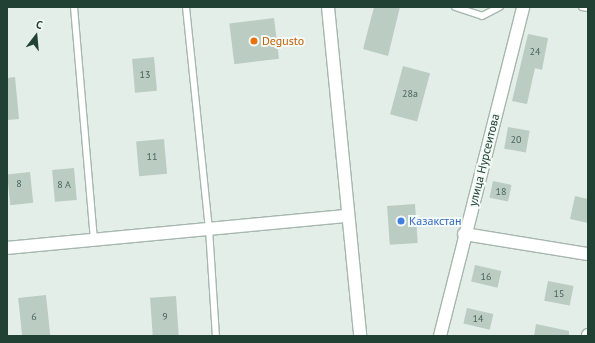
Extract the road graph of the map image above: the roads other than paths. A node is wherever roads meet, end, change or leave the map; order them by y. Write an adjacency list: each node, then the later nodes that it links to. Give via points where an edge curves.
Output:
1 (74, 7): 12 (lane)
2 (186, 7): 10 (lane)
3 (328, 7): 9 (street)
4 (455, 7): 5 (lane, via 482,16)
5 (500, 7)
6 (523, 7): 11 (street, улица Нурсеитова)
7 (582, 7): 8 (lane)
8 (588, 8)
9 (348, 216): 10 (street); 16 (street)
10 (210, 229): 12 (street); 15 (lane)
11 (464, 234): 14 (street); 17 (street, улица Нурсеитова)
12 (94, 240): 13 (street)
13 (7, 248)
14 (588, 254)
15 (216, 336)
16 (360, 336)
17 (440, 336)

